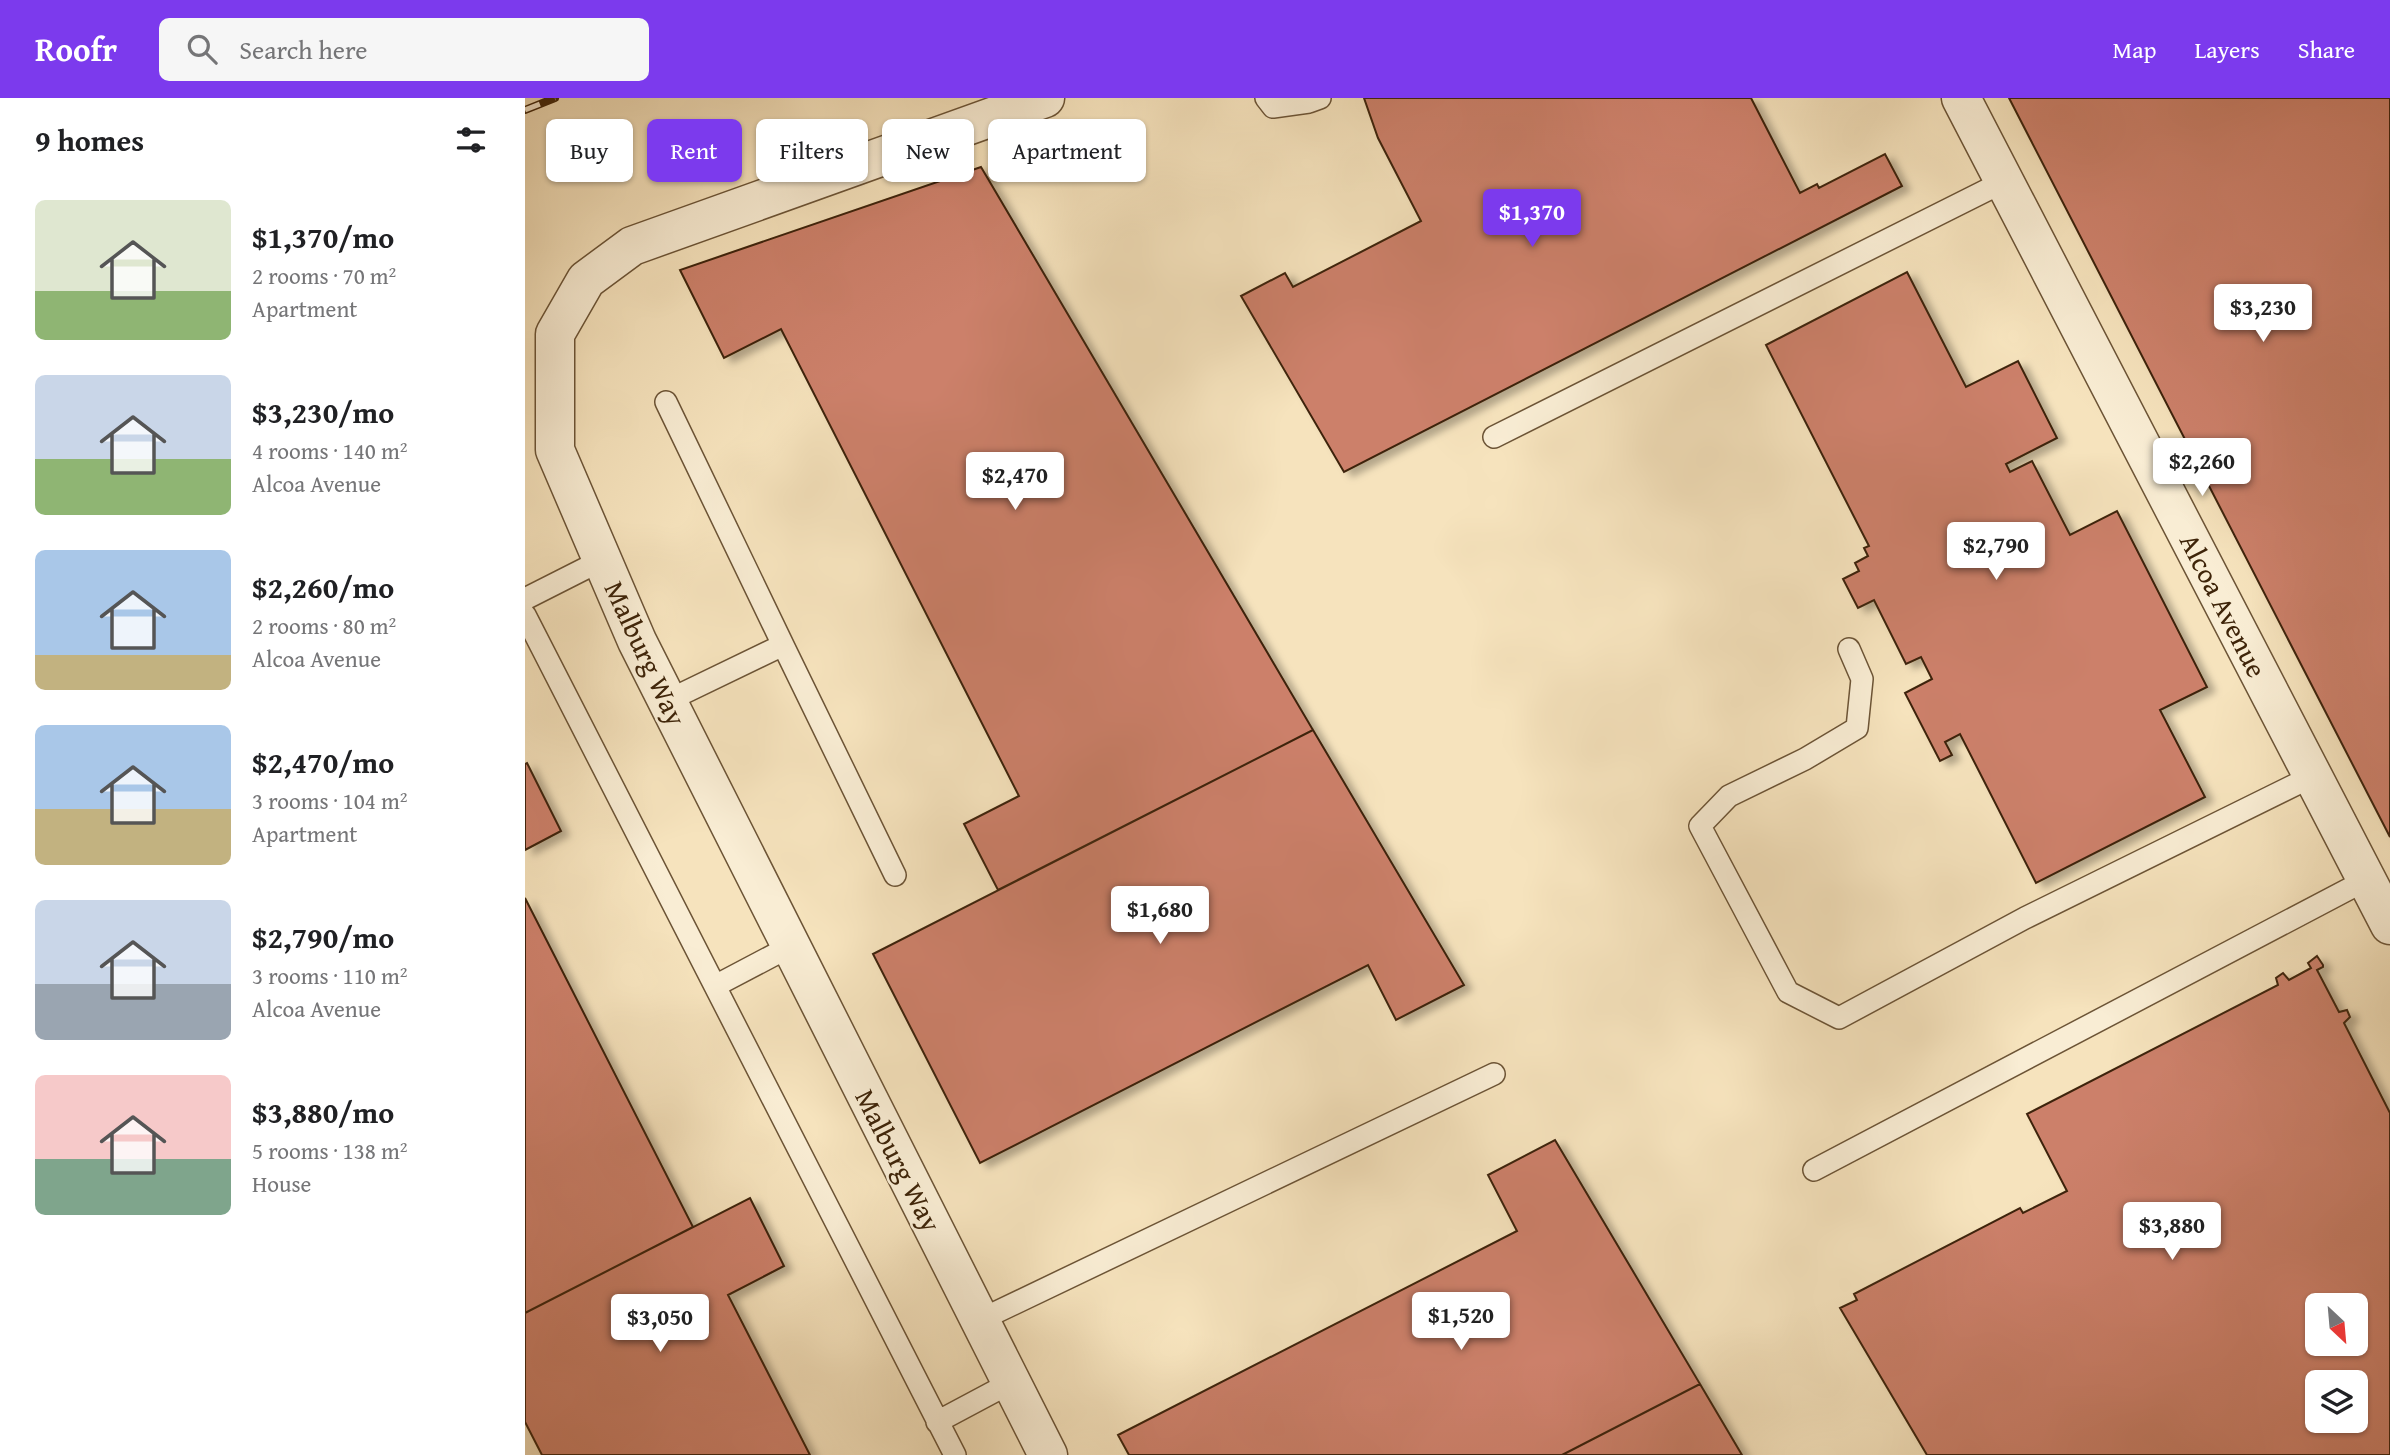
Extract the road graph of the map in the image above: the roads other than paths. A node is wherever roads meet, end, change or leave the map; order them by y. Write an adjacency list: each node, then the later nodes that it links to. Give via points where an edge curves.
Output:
1 (1045, 98): 8 (street, Malburg Way, via 632,246 586,280 555,334 555,450)
2 (1266, 98): 3 (lane, via 1273,107)
3 (1320, 98)
4 (1961, 98): 5 (street, Alcoa Avenue)
5 (2005, 181): 7 (lane); 14 (street, Alcoa Avenue)
6 (666, 402): 11 (lane)
7 (1493, 437)
8 (602, 560): 9 (lane); 13 (street, Malburg Way)
9 (525, 599)
10 (525, 615): 19 (lane)
11 (783, 645): 13 (lane); 15 (lane)
12 (1849, 649): 14 (lane, via 1862,679 1857,728 1729,796 1700,826 1788,992 1839,1018 2025,918)
13 (667, 701): 18 (street, Malburg Way)
14 (2313, 776): 16 (street, Alcoa Avenue)
15 (895, 875)
16 (2366, 880): 17 (street, Alcoa Avenue); 21 (lane)
17 (2390, 925)
18 (791, 946): 19 (lane); 22 (street, Malburg Way)
19 (715, 986): 24 (lane)
20 (1494, 1074): 22 (lane)
21 (1814, 1170)
22 (980, 1321): 23 (street, Malburg Way)
23 (1011, 1382): 24 (lane); 26 (street, Malburg Way)
24 (937, 1422): 25 (lane)
25 (954, 1455)
26 (1048, 1455)

